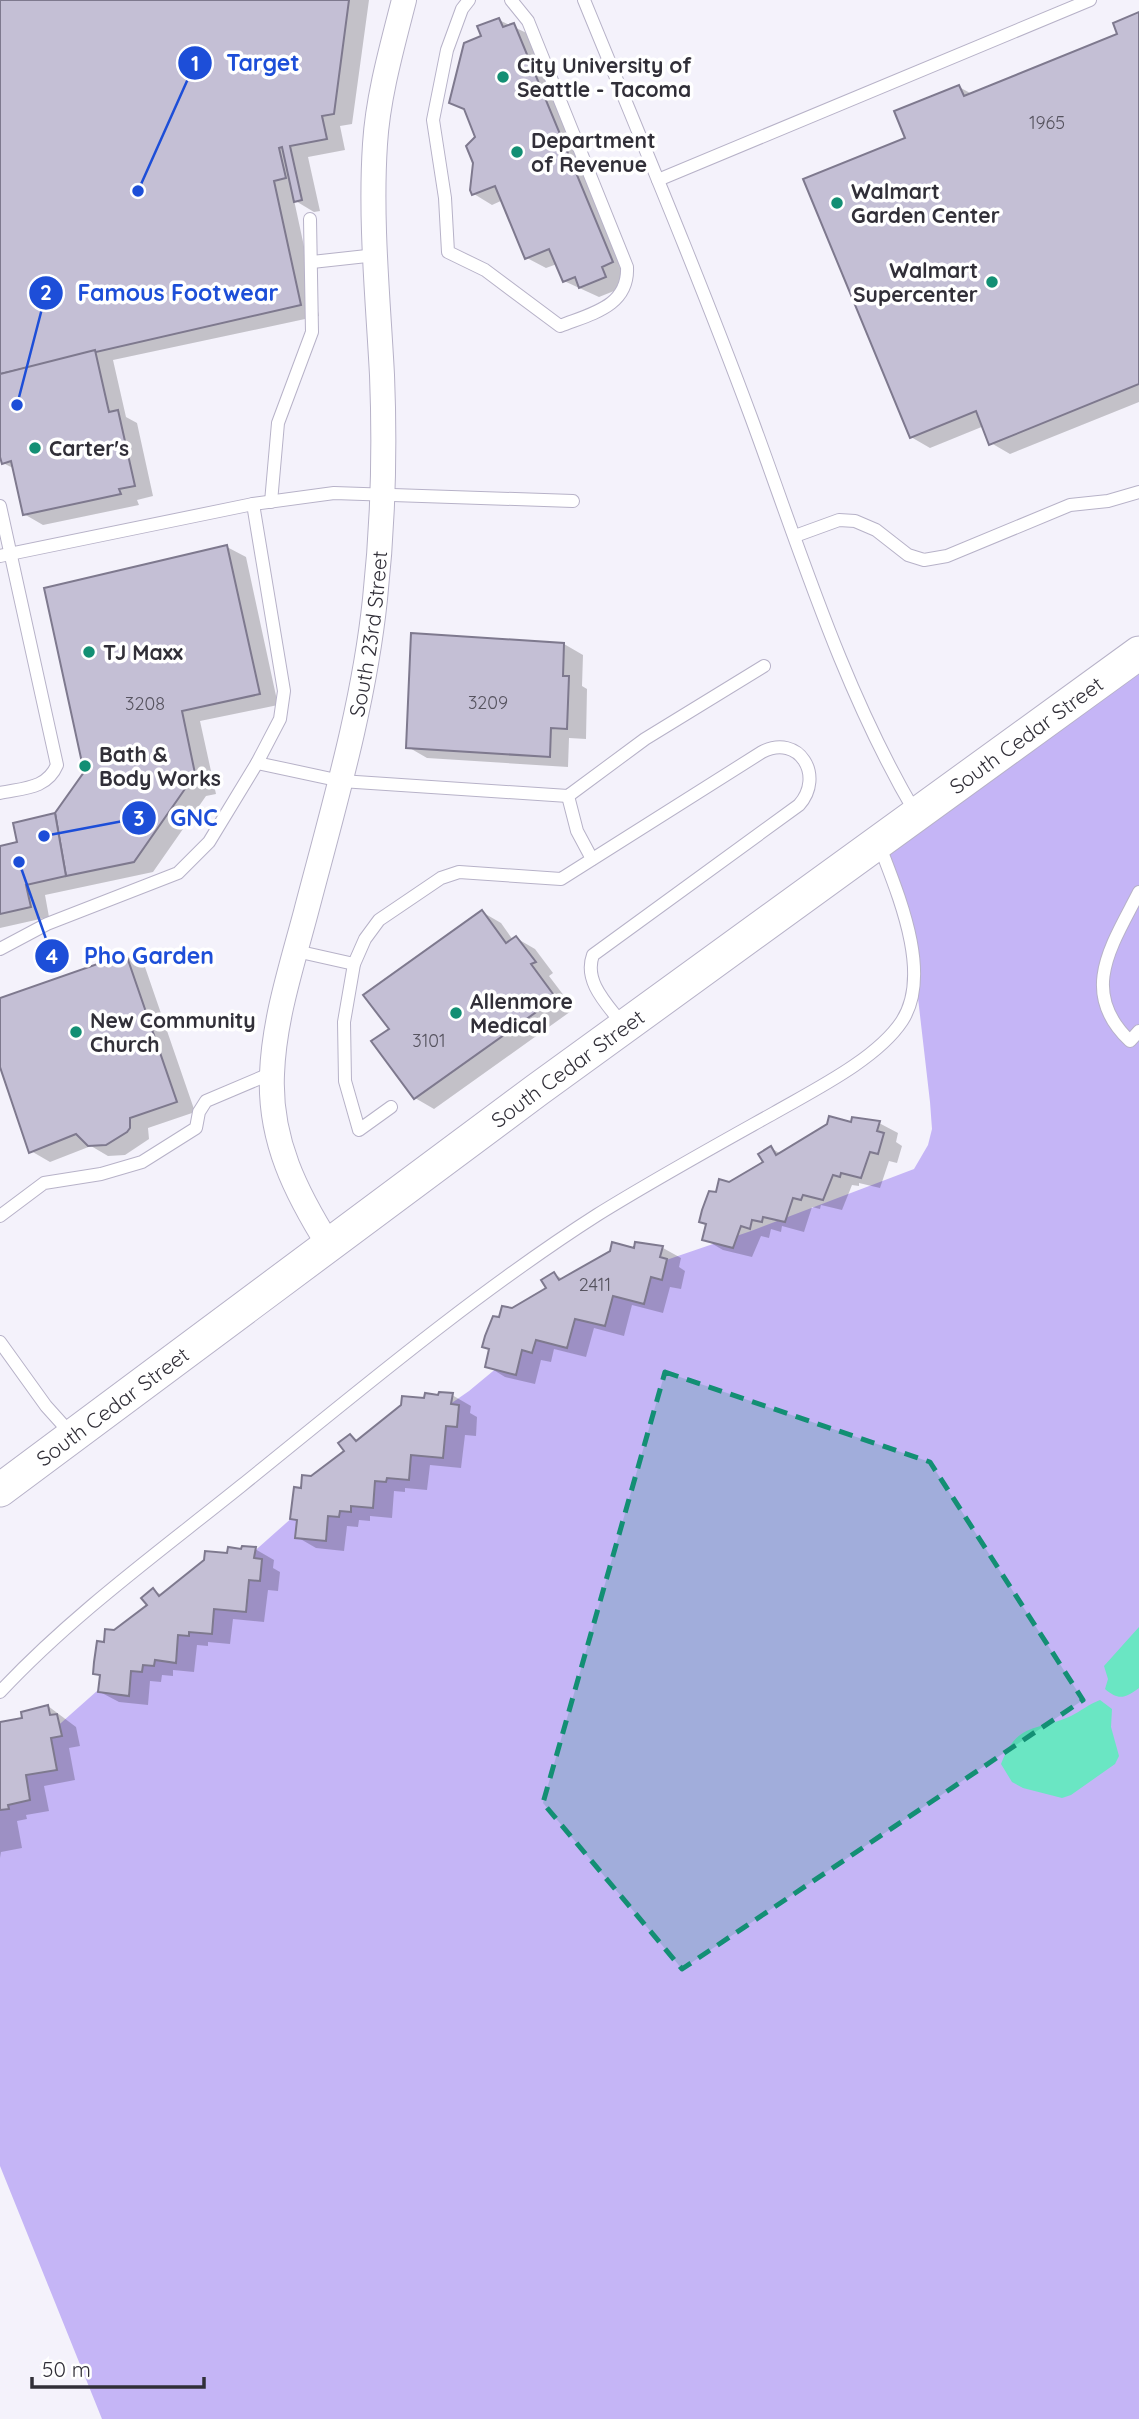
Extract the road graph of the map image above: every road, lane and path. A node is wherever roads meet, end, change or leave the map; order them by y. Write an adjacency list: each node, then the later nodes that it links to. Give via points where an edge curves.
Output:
1 (404, 0): 8 (street, South 23rd Street, via 375,144)
2 (511, 0): 5 (lane, via 525,15 539,46 624,253 626,281 621,294 610,305 560,326 485,270 448,252 433,120 447,50)
3 (584, 0): 6 (lane)
4 (1090, 0): 6 (lane)
5 (464, 1)
6 (658, 180): 16 (lane, via 708,300)
7 (310, 219): 9 (lane)
8 (376, 254): 9 (lane); 11 (street, South 23rd Street)
9 (312, 261): 13 (lane, via 312,332 278,423)
10 (1139, 492): 16 (lane, via 1070,505 947,556 924,560 908,555 876,530 855,521 839,520)
11 (381, 496): 12 (lane); 13 (lane, via 334,493); 21 (street, South 23rd Street, via 365,674)
12 (573, 501)
13 (271, 502): 14 (lane)
14 (253, 504): 17 (lane); 20 (lane, via 284,691 279,719)
15 (0, 506): 17 (lane)
16 (795, 536): 24 (lane, via 875,738)
17 (5, 555): 22 (lane, via 57,765 43,784)
18 (1138, 657): 24 (main road, South Cedar Street)
19 (764, 666): 23 (lane, via 645,739)
20 (257, 763): 21 (lane); 28 (lane, via 209,842 178,873 47,924)
21 (341, 781): 23 (lane); 29 (street, South 23rd Street)
22 (0, 793)
23 (568, 796): 26 (lane, via 576,831)
24 (916, 814): 25 (main road, South Cedar Street)
25 (878, 841): 31 (main road, South Cedar Street); 40 (lane, via 903,911 915,972 912,1001 892,1034 803,1097 596,1216 477,1302 117,1586)
26 (592, 859): 30 (lane, via 561,879 471,871 449,874 379,920); 31 (lane, via 767,749 790,749 808,767 810,786 799,805 593,956 593,982)
27 (1139, 892): 32 (lane, via 1108,957 1102,989 1115,1026 1130,1041)
28 (0, 948)
29 (296, 951): 30 (lane); 33 (street, South 23rd Street, via 280,1009)
30 (354, 964): 34 (lane, via 344,1022 343,1063 359,1130)
31 (625, 1028): 36 (main road, South Cedar Street)
32 (1139, 1031)
33 (272, 1073): 35 (lane, via 210,1099 199,1112 196,1128 142,1162 44,1183); 36 (street, South 23rd Street, via 278,1135 289,1176)
34 (391, 1107)
35 (0, 1216)
36 (330, 1247): 38 (main road, South Cedar Street)
37 (0, 1342): 38 (lane)
38 (73, 1436): 39 (main road, South Cedar Street)
39 (0, 1490)
40 (0, 1692)

